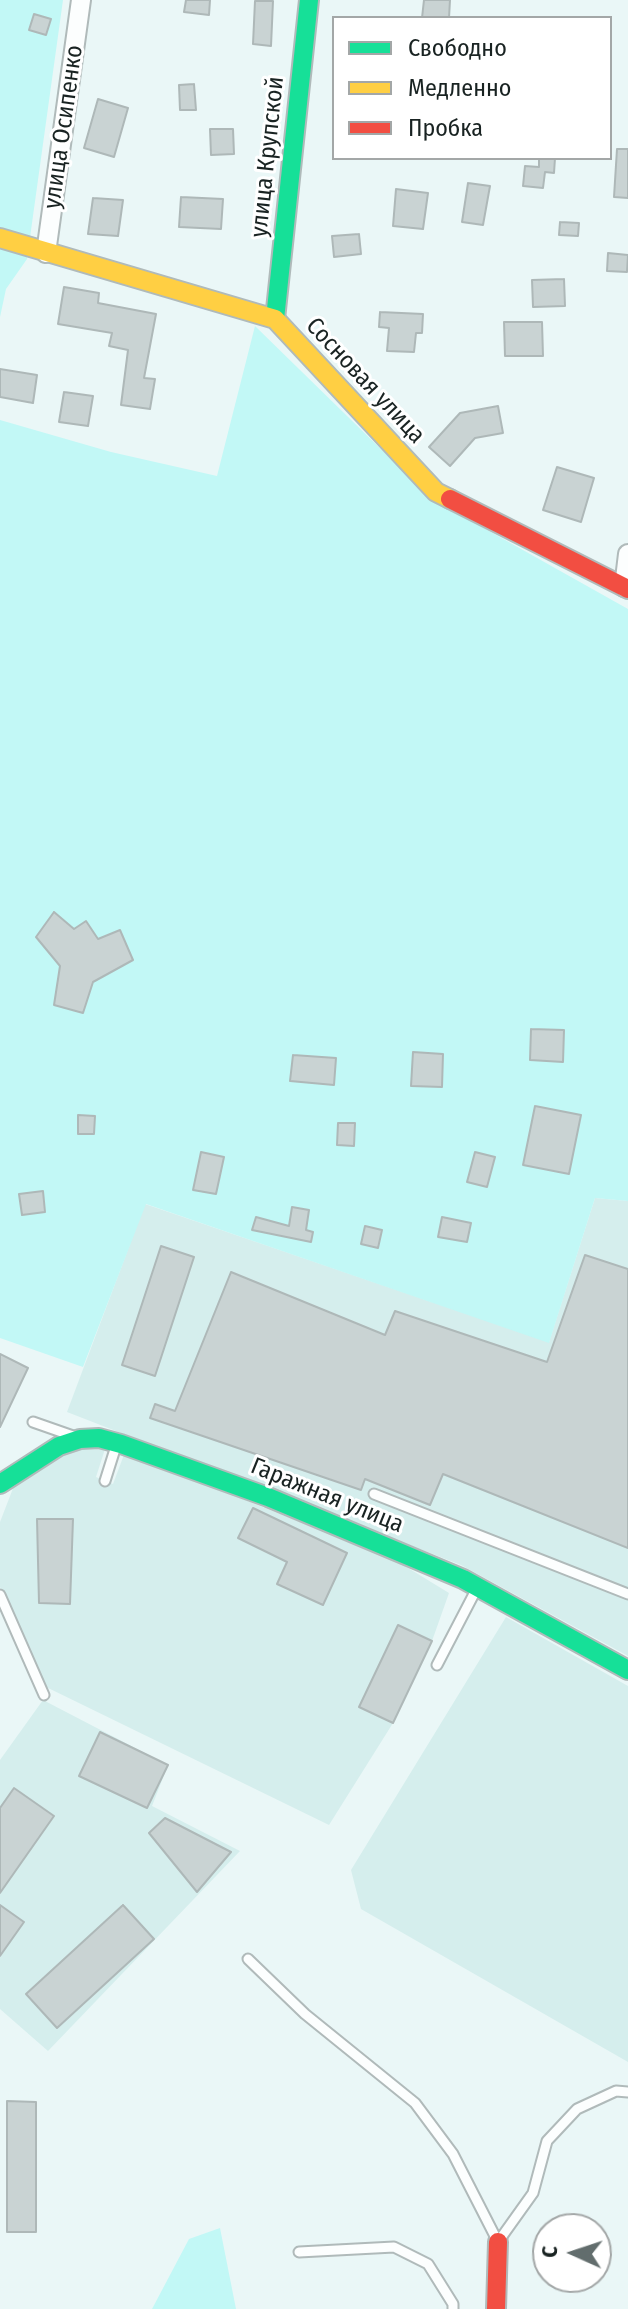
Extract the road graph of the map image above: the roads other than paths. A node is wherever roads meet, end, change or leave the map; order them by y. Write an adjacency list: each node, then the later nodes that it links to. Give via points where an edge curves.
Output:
1 (81, 0): 4 (street, улица Осипенко)
2 (309, 0): 5 (street, улица Крупской)
3 (0, 238): 4 (street, Сосновая улица)
4 (46, 253): 5 (street, Сосновая улица)
5 (275, 319): 7 (street, Сосновая улица, via 436,492)
6 (628, 554): 7 (street)
7 (626, 588)
8 (33, 1422): 10 (lane)
9 (115, 1438): 10 (street, Гаражная улица); 11 (lane); 14 (street, Гаражная улица)
10 (80, 1439): 12 (street, Гаражная улица, via 35,1460)
11 (105, 1481)
12 (6, 1484)
13 (374, 1494): 15 (lane)
14 (478, 1587): 17 (lane); 18 (street, Гаражная улица)
15 (628, 1594)
16 (0, 1595): 19 (lane)
17 (437, 1665)
18 (628, 1670)
19 (44, 1695)
20 (248, 1959): 22 (lane, via 305,2014 415,2103 453,2154)
21 (628, 2092): 22 (lane, via 616,2091 577,2109 547,2141 533,2193)
22 (498, 2242): 25 (street)
23 (299, 2252): 24 (lane, via 394,2247 428,2264)
24 (453, 2309)
25 (496, 2309)

